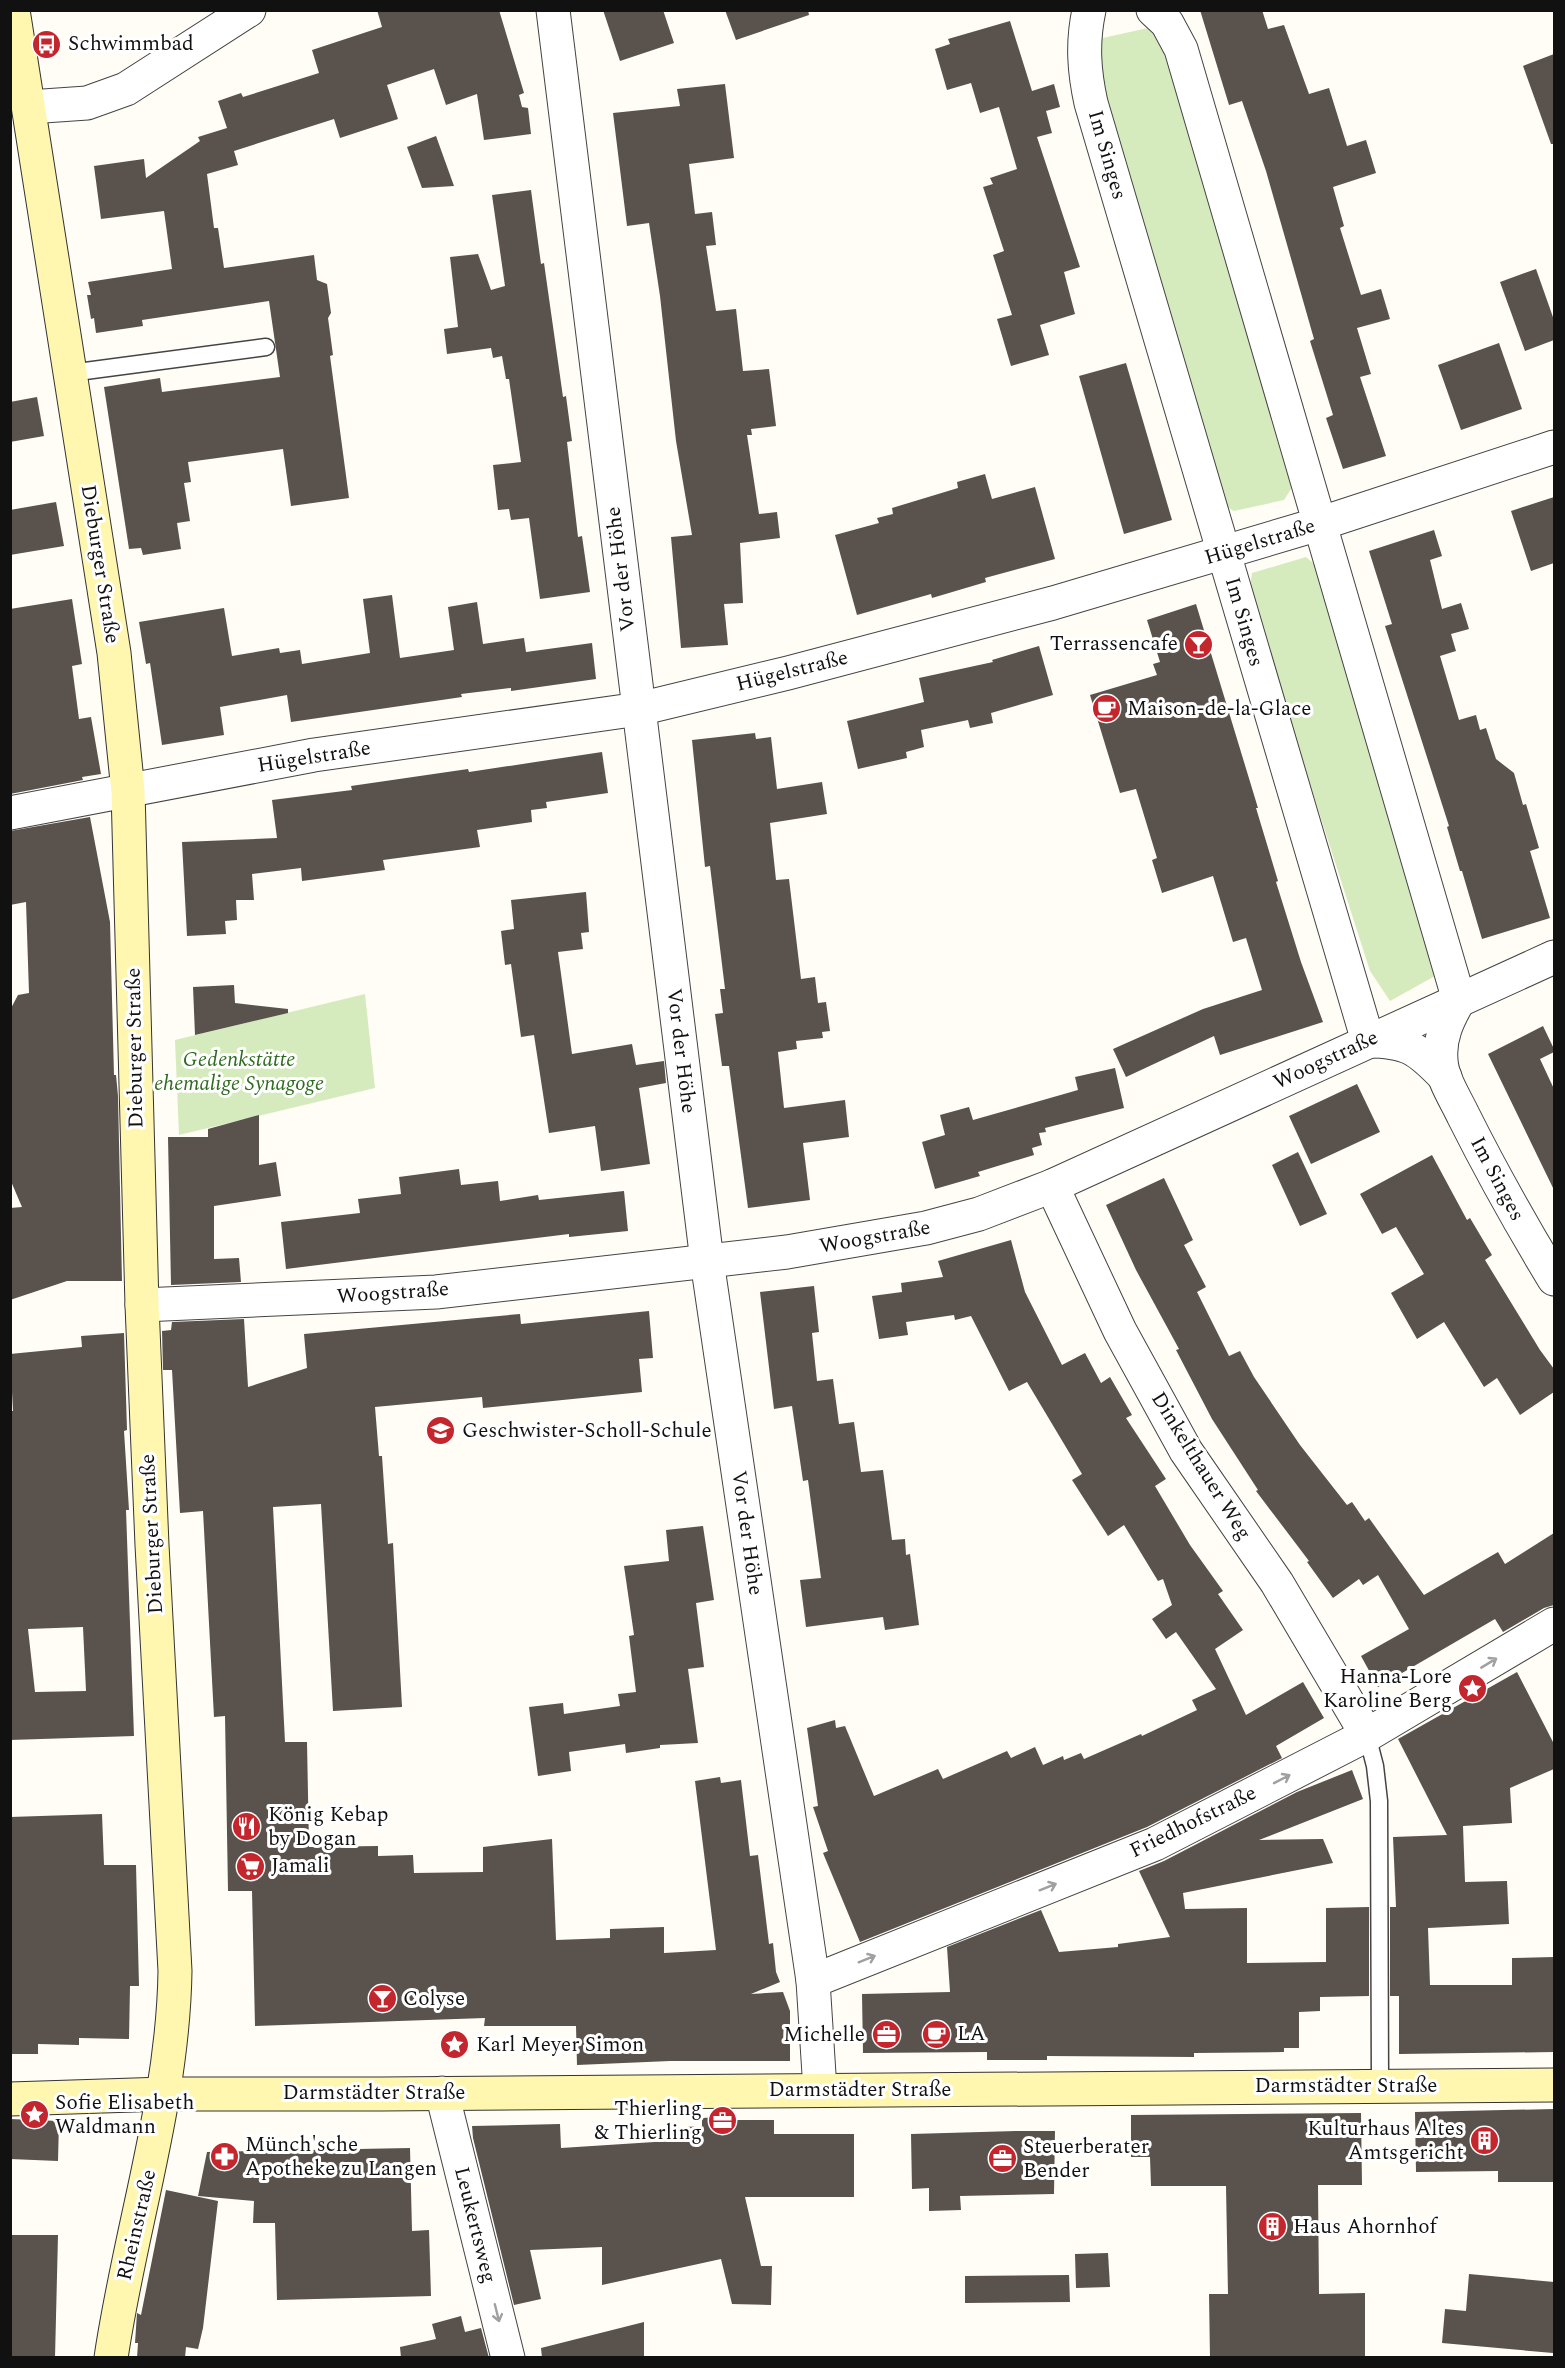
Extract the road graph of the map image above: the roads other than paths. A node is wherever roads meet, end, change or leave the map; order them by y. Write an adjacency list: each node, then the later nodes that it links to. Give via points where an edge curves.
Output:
1 (13, 10): 6 (street, Dieburger Straße)
2 (249, 10): 6 (street, via 126,89 87,103)
3 (553, 10): 12 (street, Vor der Höhe)
4 (1089, 10): 11 (street, Im Singes, via 1083,39 1091,104)
5 (1153, 10): 10 (street, via 1167,23 1181,49)
6 (29, 107): 8 (street, Dieburger Straße)
7 (266, 348): 8 (lane)
8 (70, 373): 13 (street, Dieburger Straße, via 114,653)
9 (1554, 447): 10 (street, Hügelstraße)
10 (1319, 524): 11 (street, Hügelstraße); 16 (street)
11 (1224, 553): 12 (street, Hügelstraße, via 1030,609); 17 (street, Im Singes)
12 (639, 709): 13 (street, Hügelstraße, via 314,755); 20 (street, Vor der Höhe)
13 (128, 791): 14 (street, Hügelstraße); 22 (street, Dieburger Straße)
14 (10, 813)
15 (1554, 957): 16 (street, Woogstraße)
16 (1459, 1000): 17 (street, Woogstraße); 18 (street, Im Singes, via 1445,1025 1441,1061)
17 (1368, 1041): 18 (street, Im Singes, via 1408,1045); 19 (street, Woogstraße)
18 (1445, 1077): 21 (street, Im Singes, via 1523,1228)
19 (1052, 1186): 20 (street, Woogstraße, via 979,1214 895,1235); 24 (street, Dinkelthauer Weg, via 1120,1331 1186,1451 1277,1583)
20 (707, 1261): 22 (street, Woogstraße, via 436,1292); 25 (street, Vor der Höhe)
21 (1554, 1279)
22 (142, 1305): 30 (street, Dieburger Straße, via 175,1971 175,2014)
23 (1554, 1624): 24 (street, Friedhofstraße, one-way to 23)
24 (1367, 1736): 25 (street, Friedhofstraße, one-way to 24, via 1155,1844); 27 (lane, via 1379,1801)
25 (813, 1981): 28 (street, Vor der Höhe)
26 (1554, 2085): 27 (street, Darmstädter Straße)
27 (1380, 2086): 28 (street, Darmstädter Straße)
28 (820, 2090): 29 (street, Darmstädter Straße)
29 (442, 2093): 30 (street, Darmstädter Straße); 33 (street, Leukertsweg, one-way to 33)
30 (165, 2094): 31 (street, Darmstädter Straße); 32 (street, Rheinstraße)
31 (10, 2099)
32 (111, 2358)
33 (508, 2358)

